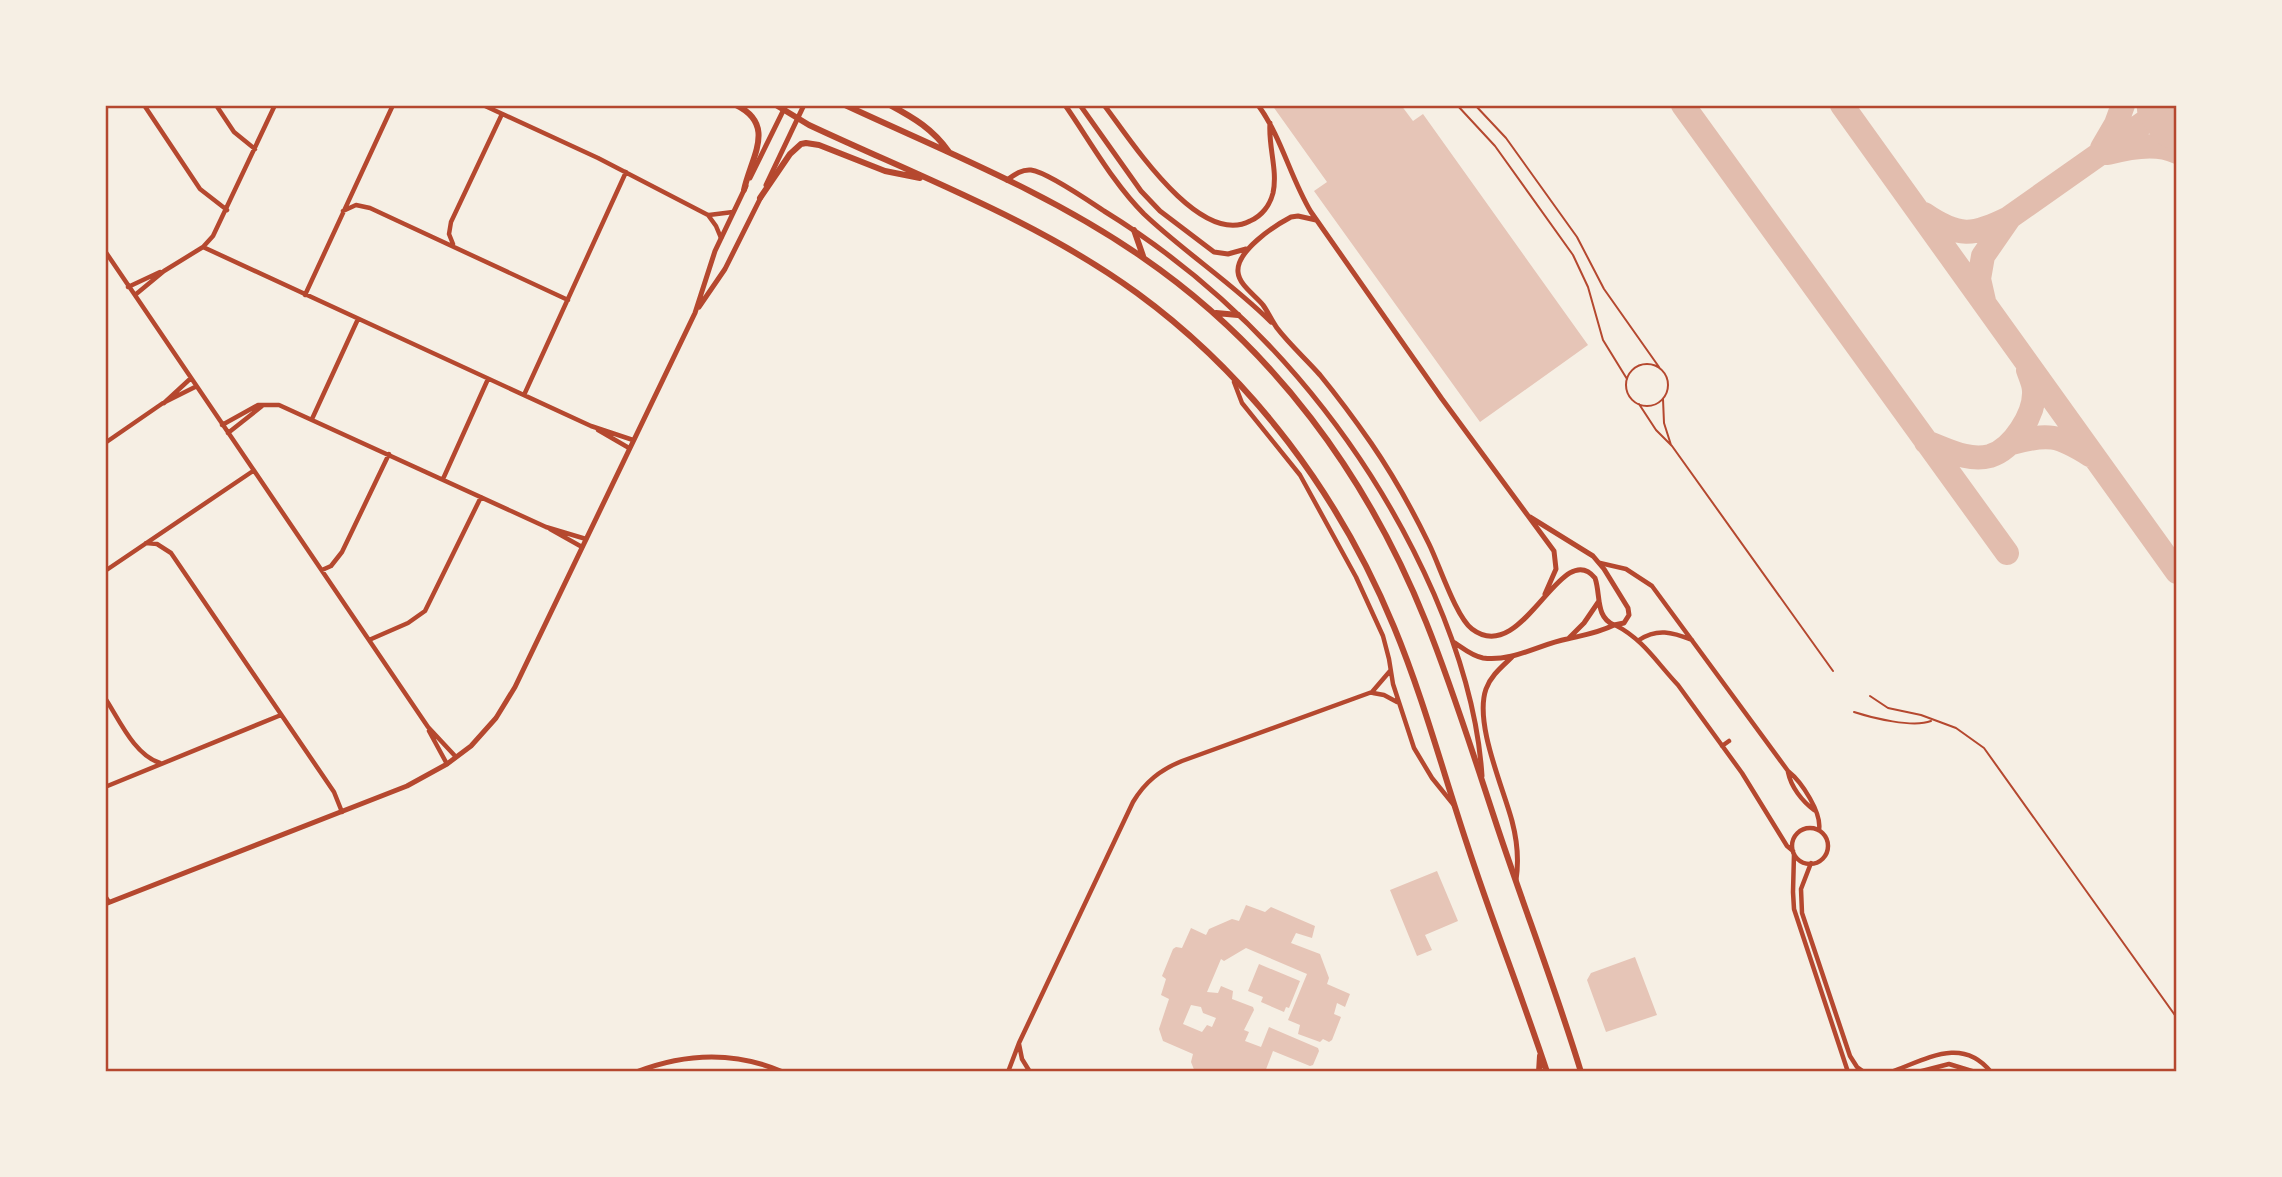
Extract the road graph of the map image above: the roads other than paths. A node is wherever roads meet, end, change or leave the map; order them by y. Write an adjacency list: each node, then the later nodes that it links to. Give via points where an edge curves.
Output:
1 (144, 105): 28 (street, via 200,189)
2 (216, 105): 21 (street, via 234,132)
3 (275, 105): 21 (street)
4 (393, 105): 29 (street)
5 (483, 105): 18 (street)
6 (736, 105): 26 (main road, via 753,116 759,130)
7 (776, 105): 17 (main road)
8 (804, 105): 19 (street)
9 (845, 105): 22 (main road)
10 (890, 105): 22 (main road, via 931,130)
11 (1065, 105): 49 (street, via 1136,205)
12 (1080, 105): 37 (street, via 1160,211 1214,252)
13 (1104, 105): 20 (street, via 1182,200 1209,220 1231,226 1254,220 1269,204 1274,182)
14 (1258, 105): 20 (street)
15 (1457, 105): 54 (lane, via 1494,146 1573,255 1603,340)
16 (1475, 105): 50 (lane, via 1506,138 1569,226 1604,289)
17 (785, 108): 19 (main road); 26 (street)
18 (502, 114): 23 (street); 35 (street, via 452,222 449,234)
19 (797, 119): 24 (main road); 27 (street)
20 (1270, 123): 32 (street)
21 (255, 149): 28 (street)
22 (950, 153): 25 (main road)
23 (626, 173): 31 (street); 44 (street)
24 (925, 179): 27 (main road, via 885,171 806,143 793,150); 51 (main road, via 1035,230 1104,271 1179,327)
25 (1007, 180): 33 (street, via 1023,170 1037,172); 39 (main road, via 1071,212)
26 (744, 190): 30 (street)
27 (760, 198): 45 (street, via 725,269)
28 (227, 210): 36 (street)
29 (343, 211): 35 (street, via 363,206); 43 (street)
30 (733, 212): 31 (street); 34 (street)
31 (708, 215): 34 (street)
32 (1316, 220): 37 (street, via 1291,217); 73 (street)
33 (1134, 230): 39 (main road); 47 (street)
34 (720, 238): 45 (street)
35 (453, 245): 44 (street)
36 (203, 247): 40 (street); 43 (street)
37 (1246, 249): 49 (street, via 1238,264 1240,278)
38 (105, 251): 41 (street)
39 (1144, 258): 46 (main road)
40 (164, 271): 41 (street); 42 (street)
41 (128, 286): 42 (street)
42 (134, 295): 52 (street)
43 (305, 295): 48 (street)
44 (568, 300): 56 (street)
45 (695, 313): 65 (street)
46 (1214, 313): 47 (main road); 107 (main road, via 1292,392 1356,483 1426,622)
47 (1238, 315): 88 (street, via 1310,391 1364,465 1411,544)
48 (358, 319): 53 (street); 61 (street)
49 (1276, 327): 81 (street, via 1339,400 1385,464 1419,523 1467,625 1488,636 1509,632)
50 (1659, 367): 54 (lane, via 1640,365); 57 (lane, via 1668,380)
51 (1233, 377): 90 (street, via 1242,403 1300,475 1356,577 1383,636); 109 (main road, via 1322,490 1364,563 1407,662)
52 (190, 379): 55 (street); 58 (street)
53 (488, 379): 56 (street); 71 (street)
54 (1627, 379): 60 (lane, via 1628,393)
55 (195, 387): 58 (street); 62 (street)
56 (524, 395): 63 (street)
57 (1663, 399): 60 (lane); 67 (lane, via 1664,423)
58 (163, 403): 66 (street)
59 (266, 404): 61 (street); 62 (street); 64 (street)
60 (1639, 404): 67 (lane)
61 (312, 419): 69 (street)
62 (222, 425): 64 (street)
63 (592, 426): 65 (street); 68 (street)
64 (228, 433): 70 (street)
65 (633, 440): 68 (street)
66 (105, 443)
67 (1672, 446): 91 (lane)
68 (629, 448): 75 (street)
69 (389, 454): 71 (street); 79 (street, via 342,552)
70 (253, 471): 76 (street); 79 (street)
71 (443, 479): 72 (street)
72 (481, 497): 74 (street); 85 (street, via 425,611)
73 (1530, 517): 78 (street); 81 (street, via 1556,557 1555,575)
74 (546, 527): 75 (street); 77 (street)
75 (586, 539): 77 (street)
76 (146, 543): 80 (street); 98 (street, via 171,553)
77 (582, 547): 104 (street, via 506,703 484,733)
78 (1600, 563): 83 (street, via 1629,608 1626,621); 87 (street, via 1626,569 1645,580)
79 (322, 570): 85 (street)
80 (105, 571)
81 (1544, 597): 82 (street, via 1566,574 1579,570 1595,578)
82 (1599, 601): 83 (street, via 1603,617); 84 (street)
83 (1614, 625): 84 (street, via 1586,637); 86 (street)
84 (1569, 638): 89 (street)
85 (369, 640): 101 (street)
86 (1639, 640): 87 (street, via 1651,632); 99 (street)
87 (1693, 640): 111 (street, via 1814,810)
88 (1455, 643): 89 (street, via 1479,657); 107 (street, via 1472,701)
89 (1513, 656): 114 (street, via 1492,676 1483,703 1492,760 1514,831)
90 (1390, 671): 92 (street); 95 (street)
91 (1833, 671)
92 (1372, 692): 95 (street); 118 (street, via 1158,772 1140,791)
93 (1870, 696): 100 (lane, via 1888,708)
94 (105, 698): 105 (street, via 141,751)
95 (1399, 703): 109 (street, via 1419,758)
96 (1707, 709): 99 (street)
97 (1853, 712): 100 (lane, via 1920,724)
98 (281, 715): 105 (street); 110 (street, via 334,792)
99 (1700, 715): 103 (street)
100 (1932, 721): 117 (lane, via 1964,732 1989,754)
101 (428, 727): 104 (street); 106 (street)
102 (1729, 741): 103 (street)
103 (1722, 746): 112 (street)
104 (456, 757): 106 (street)
105 (161, 763): 108 (street)
106 (447, 764): 110 (street)
107 (1482, 783): 114 (main road)
108 (105, 787)
109 (1454, 806): 119 (main road)
110 (342, 813): 116 (street)
111 (1819, 830): 112 (street, via 1799,832 1793,840); 113 (street, via 1828,846 1824,857)
112 (1794, 852): 113 (street); 128 (street, via 1794,909)
113 (1811, 863): 129 (street, via 1801,889 1801,913 1850,1056)
114 (1516, 884): 127 (main road)
115 (105, 896): 116 (street)
116 (107, 903)
117 (2177, 1018)
118 (1019, 1043): 122 (street); 124 (street)
119 (1540, 1051): 125 (main road); 126 (main road)
120 (636, 1072): 121 (street, via 699,1056 749,1060)
121 (783, 1072)
122 (1008, 1072)
123 (1015, 1072): 124 (street)
124 (1030, 1072)
125 (1539, 1072)
126 (1548, 1072)
127 (1581, 1072)
128 (1848, 1072)
129 (1864, 1072)
130 (1891, 1072): 133 (street, via 1958,1052 1977,1058)
131 (1918, 1072): 132 (street, via 1949,1065)
132 (1975, 1072)
133 (1992, 1072)

